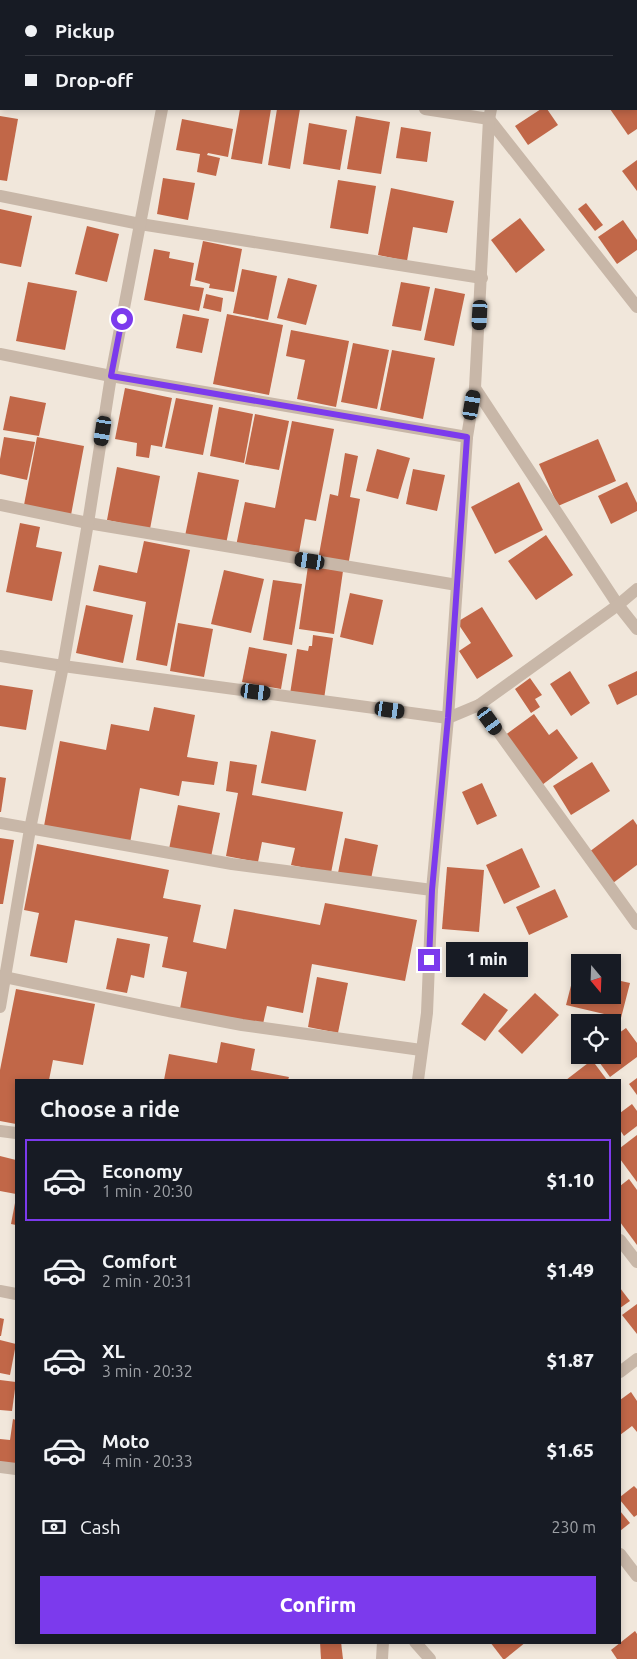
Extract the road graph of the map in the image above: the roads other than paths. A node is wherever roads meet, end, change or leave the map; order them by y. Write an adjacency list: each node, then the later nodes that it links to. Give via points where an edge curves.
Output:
1 (162, 110): 5 (street)
2 (438, 110): 3 (street)
3 (490, 114): 6 (street); 7 (street)
4 (0, 196): 5 (street)
5 (140, 224): 6 (street); 9 (street)
6 (482, 278): 10 (street)
7 (637, 307)
8 (0, 354): 9 (street)
9 (111, 376): 11 (street); 13 (street)
10 (475, 388): 11 (street); 16 (street)
11 (467, 437): 14 (street)
12 (0, 505): 13 (street)
13 (88, 522): 14 (street); 19 (street)
14 (457, 585): 21 (street)
15 (637, 589): 16 (street)
16 (618, 605): 17 (street); 20 (street)
17 (637, 629)
18 (0, 656): 19 (street)
19 (62, 666): 21 (street); 23 (street)
20 (478, 705): 21 (street); 25 (street)
21 (448, 718): 24 (street)
22 (0, 823): 23 (street)
23 (30, 829): 24 (street, via 232,864); 26 (street)
24 (432, 890): 28 (street, via 427,1013)
25 (637, 924)
26 (3, 976): 27 (street); 28 (street, via 242,1025)
27 (0, 1007)
28 (421, 1050): 29 (street)
29 (418, 1079)
30 (0, 1131): 31 (street)
31 (15, 1133)
32 (621, 1241): 33 (street)
33 (637, 1262)
34 (0, 1290): 35 (street)
35 (15, 1294)
36 (637, 1359): 37 (street)
37 (621, 1371)
38 (0, 1467): 39 (street)
39 (15, 1469)
40 (621, 1555): 41 (street)
41 (637, 1576)
42 (383, 1644): 44 (street)
43 (417, 1644): 45 (street)
44 (382, 1659)
45 (430, 1659)

